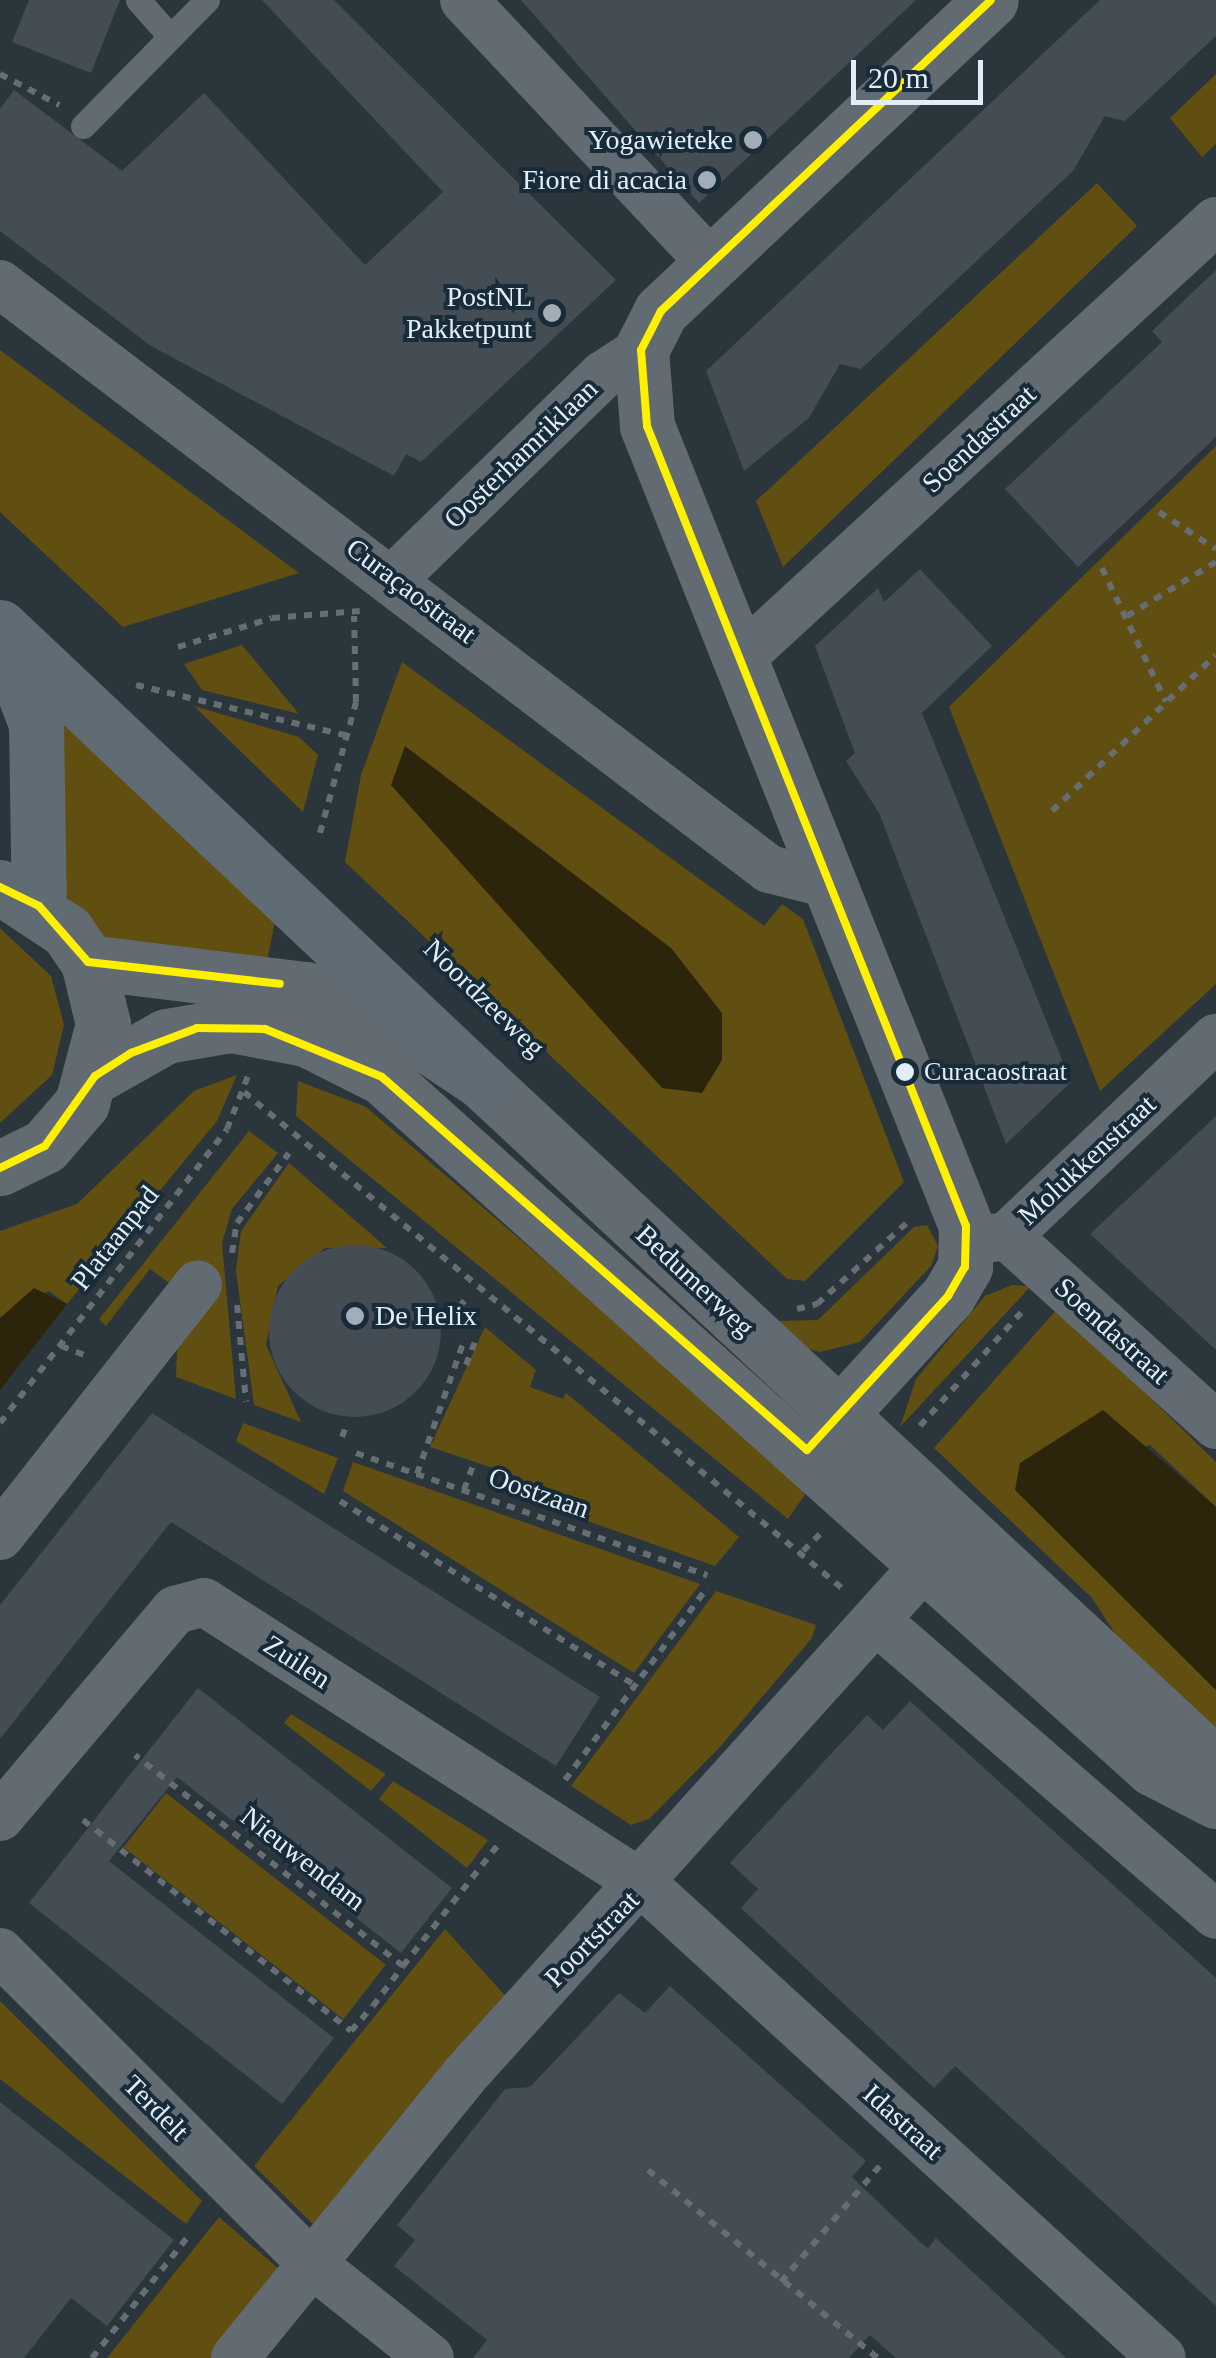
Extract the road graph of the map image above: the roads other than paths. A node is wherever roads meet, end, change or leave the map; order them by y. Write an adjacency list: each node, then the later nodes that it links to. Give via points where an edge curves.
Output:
1 (138, 0): 5 (lane)
2 (207, 0): 5 (lane)
3 (464, 0): 8 (street)
4 (991, 0): 8 (main road, Oosterhamriklaan)
5 (170, 36): 6 (lane)
6 (83, 126)
7 (1216, 221): 13 (street, Soendastraat)
8 (710, 262): 10 (main road, Oosterhamriklaan, via 660,310)
9 (0, 284): 11 (street, Curaçaostraat)
10 (641, 350): 11 (street, Oosterhamriklaan, via 603,375); 13 (main road, Soendastraat, via 646,426)
11 (394, 578): 14 (street, Curaçaostraat, via 770,869 798,883)
12 (0, 629): 15 (highway, via 36,724); 19 (highway)
13 (742, 658): 14 (main road, Soendastraat)
14 (825, 882): 21 (main road, Soendastraat, via 949,1184)
15 (20, 896): 16 (main road)
16 (88, 962): 18 (main road, via 103,1024); 19 (main road, Bedumerweg, via 306,989 409,1034)
17 (1216, 1038): 21 (street, Molukkenstraat)
18 (95, 1076): 20 (main road, via 65,1127); 24 (main road, Bedumerweg, via 166,1036 214,1026 265,1029 344,1056)
19 (481, 1081): 24 (main road, Bedumerweg)
20 (0, 1168)
21 (988, 1239): 23 (street, Soendastraat, via 1052,1277); 24 (main road, Molukkenstraat, via 948,1296)
22 (222, 1282): 25 (street)
23 (1216, 1426)
24 (823, 1432): 26 (main road, Bedumerweg)
25 (0, 1536)
26 (942, 1547): 27 (street, Poortstraat); 28 (main road, Bedumerweg); 29 (main road, Bedumerweg, via 1152,1768)
27 (878, 1622): 31 (street, Poortstraat); 32 (street)
28 (1216, 1766)
29 (1216, 1801)
30 (0, 1817): 31 (street, Zuilen, via 175,1610 204,1602 543,1799)
31 (644, 1885): 34 (street, Poortstraat, via 464,2076); 37 (street, Idastraat)
32 (1216, 1914)
33 (0, 1952): 34 (street, Terdelt)
34 (311, 2263): 35 (street, Poortstraat); 36 (street, Terdelt)
35 (235, 2358)
36 (430, 2358)
37 (1162, 2358)

